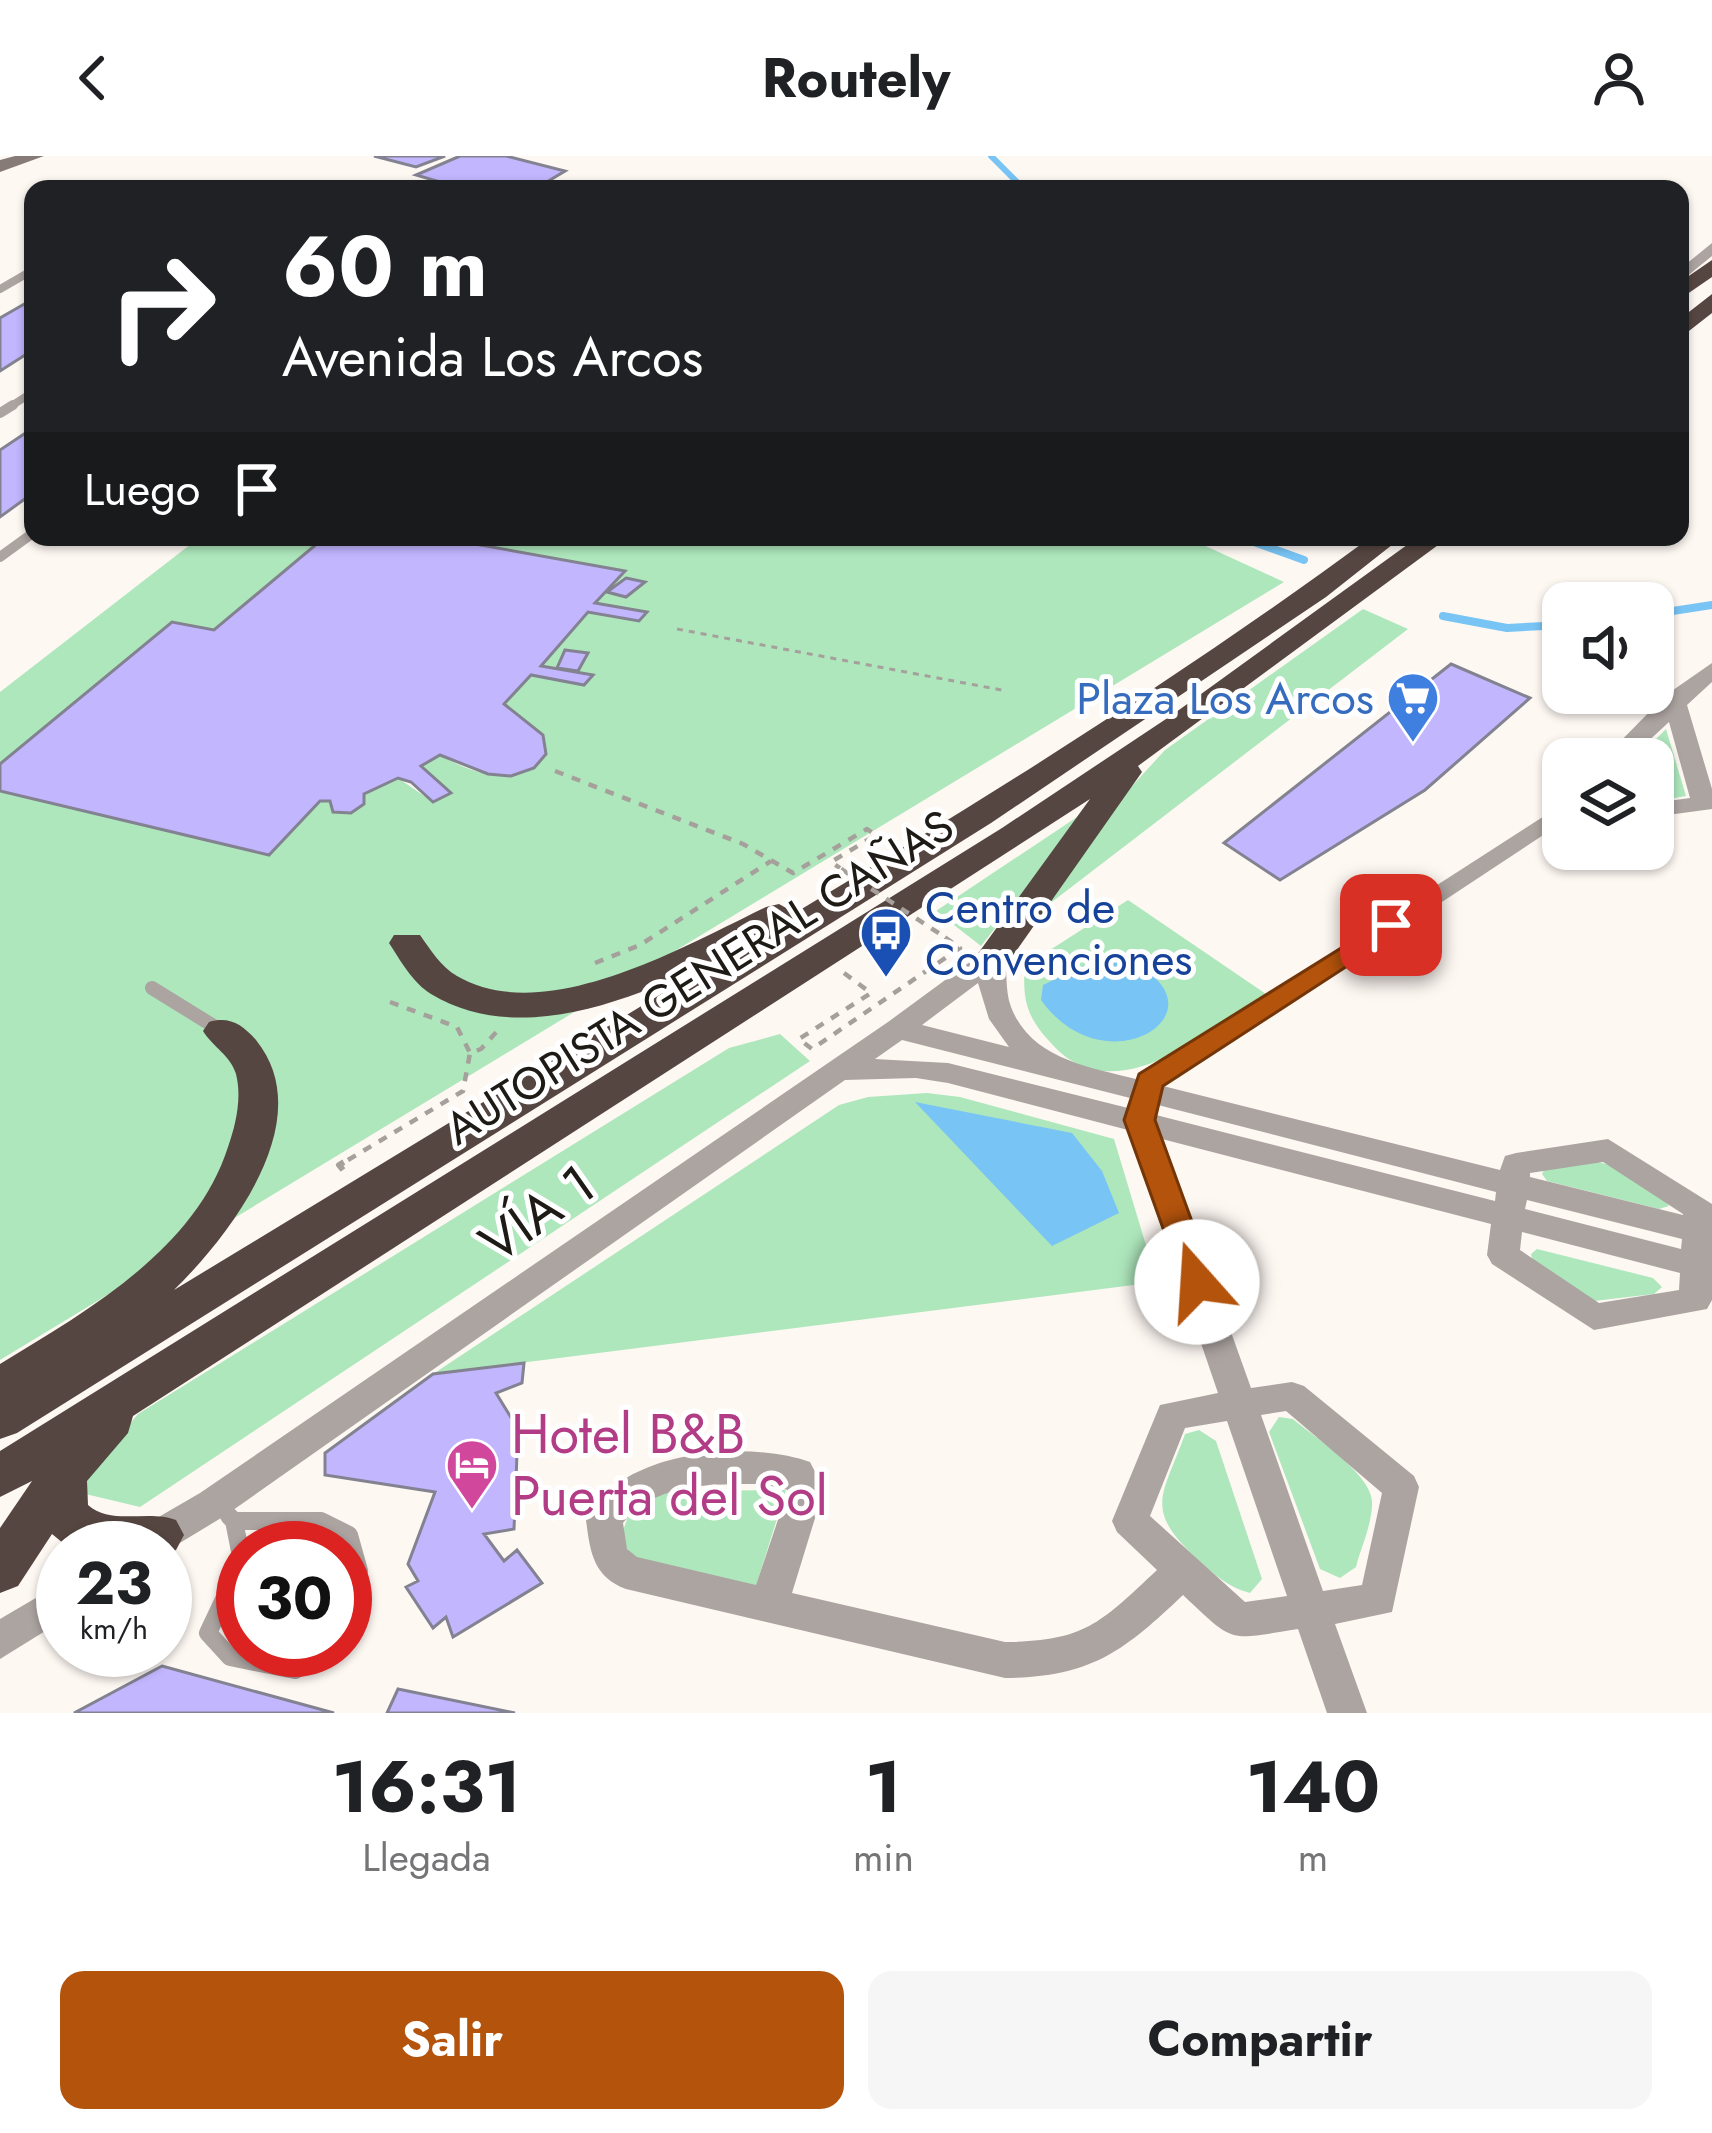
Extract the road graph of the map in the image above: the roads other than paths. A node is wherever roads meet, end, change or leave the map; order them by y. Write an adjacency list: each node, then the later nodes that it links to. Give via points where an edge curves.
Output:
1 (28, 158): 2 (main road)
2 (0, 163)
3 (1712, 248): 5 (street)
4 (1712, 266): 6 (highway)
5 (1689, 269)
6 (1689, 285)
7 (1712, 301): 8 (highway)
8 (1689, 323)
9 (1376, 546): 11 (highway, AUTOPISTA GENERAL CAÑAS)
10 (1423, 546): 16 (highway, AUTOPISTA GENERAL CAÑAS)
11 (1316, 591): 19 (highway, via 836,888 633,980 574,1000 464,997 440,983); 33 (highway, AUTOPISTA GENERAL CAÑAS, via 979,816)
12 (1712, 670): 13 (street)
13 (1674, 700): 17 (street, via 1704,804)
14 (1660, 714): 15 (street)
15 (1637, 738)
16 (1140, 752): 20 (highway); 30 (highway, AUTOPISTA GENERAL CAÑAS)
17 (1674, 808)
18 (1542, 830): 26 (street, via 1150,1081)
19 (407, 944)
20 (992, 959): 22 (street, VÍA 1); 25 (street, via 992,995 1009,1031)
21 (152, 988): 23 (lane)
22 (898, 1029): 24 (street, VÍA 1); 25 (street)
23 (222, 1031): 31 (highway, via 246,1049 258,1108 232,1192 144,1291)
24 (838, 1070): 26 (street, via 916,1068); 36 (street, VÍA 1)
25 (1060, 1071): 26 (street)
26 (1142, 1107): 27 (street); 32 (street)
27 (1511, 1201): 28 (street); 28 (street, via 1516,1164 1608,1150 1699,1209); 29 (street); 29 (street, via 1503,1255 1594,1317 1695,1300)
28 (1705, 1233): 29 (street)
29 (1704, 1267)
30 (146, 1384): 34 (highway); 35 (highway, AUTOPISTA GENERAL CAÑAS)
31 (0, 1388)
32 (1241, 1404): 42 (street, via 1172,1415 1130,1521); 44 (street); 44 (street, via 1292,1396 1401,1487 1378,1600)
33 (0, 1419)
34 (64, 1474): 37 (highway, via 59,1494); 41 (highway)
35 (0, 1476)
36 (224, 1512): 38 (lane); 39 (lane); 40 (street, VÍA 1)
37 (69, 1521)
38 (227, 1521)
39 (322, 1521)
40 (192, 1524)
41 (0, 1570)
42 (1183, 1570): 43 (street, via 1097,1648 1054,1661 1005,1660); 44 (street, via 1238,1621)
43 (769, 1604): 43 (street, via 626,1572 610,1557 604,1520 635,1488 659,1478 773,1467 797,1473 806,1489)
44 (1310, 1608): 49 (street)
45 (36, 1617): 47 (street)
46 (216, 1617): 48 (lane, via 208,1634)
47 (0, 1641)
48 (216, 1642)
49 (1347, 1713)

